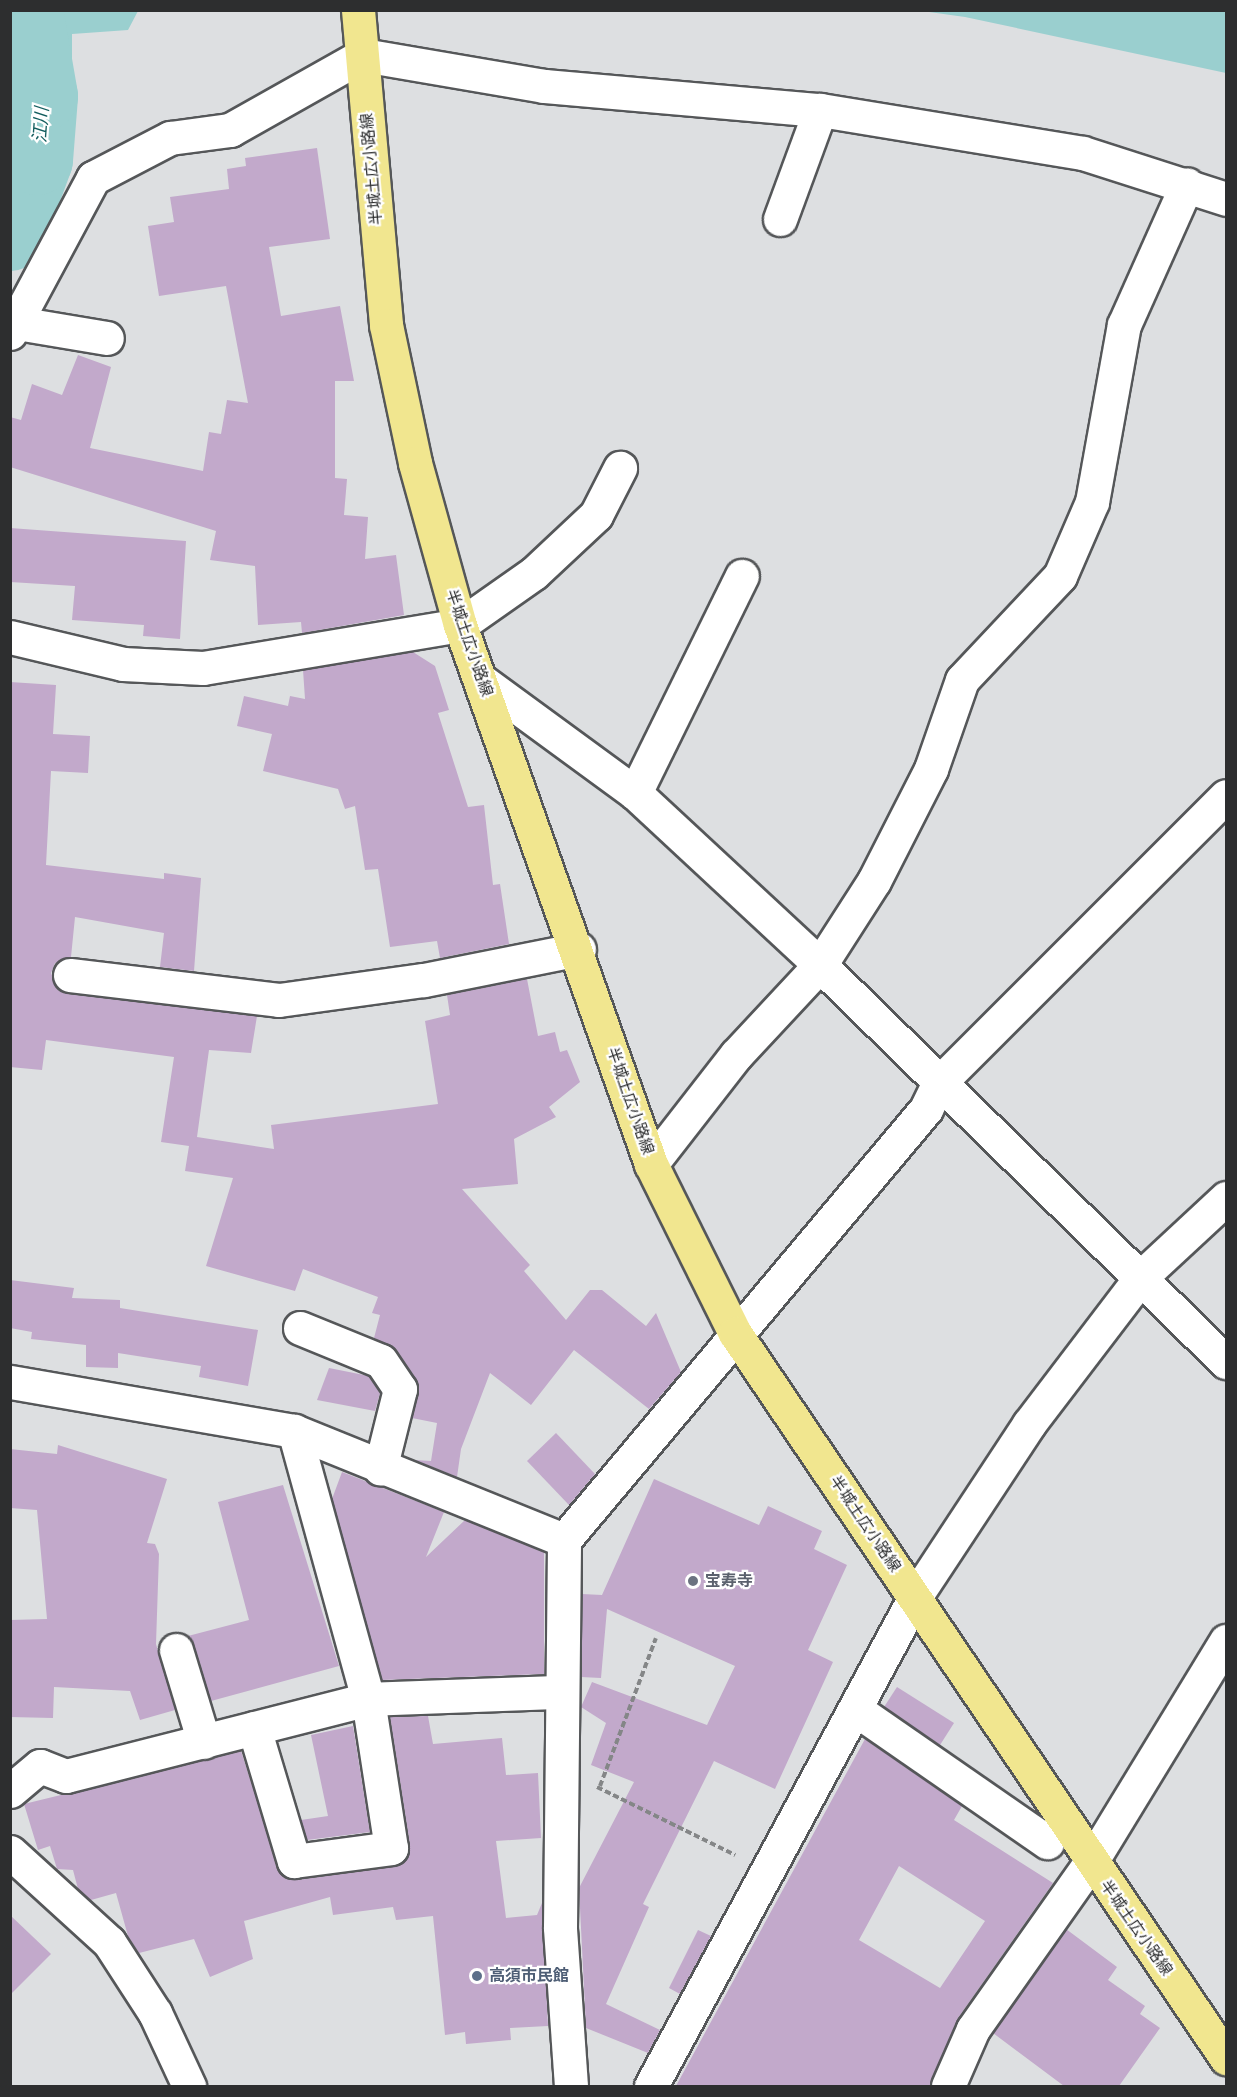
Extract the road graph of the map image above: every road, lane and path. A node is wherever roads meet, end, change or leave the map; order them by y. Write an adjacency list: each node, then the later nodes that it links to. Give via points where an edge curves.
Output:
1 (358, 10): 2 (main road, 半城土広小路線)
2 (363, 55): 3 (street, via 544,86); 7 (street, via 230,130 170,138 93,178); 11 (main road, 半城土広小路線, via 386,325 415,463)
3 (820, 110): 4 (street, via 1083,153); 6 (street)
4 (1187, 184): 5 (street); 17 (street, via 1124,325 1092,502 1060,576 962,680 931,769 874,881)
5 (1227, 199)
6 (780, 219)
7 (14, 328): 8 (street)
8 (108, 338)
9 (620, 468): 11 (street, via 596,515 534,573)
10 (742, 576): 14 (street)
11 (460, 625): 12 (street, via 203,668 123,664); 13 (main road, 半城土広小路線)
12 (10, 637)
13 (482, 681): 14 (street); 16 (main road, 半城土広小路線)
14 (635, 793): 17 (street)
15 (1227, 796): 19 (street)
16 (579, 949): 18 (street, via 424,980 279,1000); 20 (main road, 半城土広小路線)
17 (820, 964): 19 (street); 20 (street, via 736,1055)
18 (70, 975)
19 (938, 1084): 22 (street); 24 (street, via 926,1108)
20 (651, 1164): 24 (main road, 半城土広小路線)
21 (1227, 1198): 22 (street)
22 (1141, 1278): 25 (street); 30 (street, via 1029,1424)
23 (300, 1328): 28 (street, via 381,1361 400,1389)
24 (735, 1333): 29 (street); 30 (main road, 半城土広小路線)
25 (1227, 1362)
26 (10, 1382): 27 (street)
27 (294, 1431): 28 (street); 35 (street)
28 (380, 1469): 29 (street)
29 (564, 1540): 34 (street)
30 (915, 1597): 36 (street); 44 (main road, 半城土広小路線)
31 (656, 1638): 40 (path)
32 (1227, 1641): 44 (street)
33 (176, 1650): 38 (street)
34 (560, 1692): 35 (street); 39 (street)
35 (368, 1699): 37 (street); 37 (street, via 391,1848 294,1862)
36 (855, 1708): 42 (street); 45 (street)
37 (254, 1728): 38 (street)
38 (204, 1742): 41 (street, via 66,1776 40,1766)
39 (560, 1778): 40 (path); 48 (street, via 560,1927)
40 (600, 1787): 45 (path)
41 (10, 1791)
42 (1047, 1842)
43 (10, 1852): 47 (street, via 110,1942 155,2013)
44 (1091, 1862): 46 (main road, 半城土広小路線); 50 (street, via 973,2029)
45 (768, 1871): 49 (street)
46 (1227, 2058)
47 (189, 2086)
48 (571, 2086)
49 (651, 2086)
50 (948, 2086)

